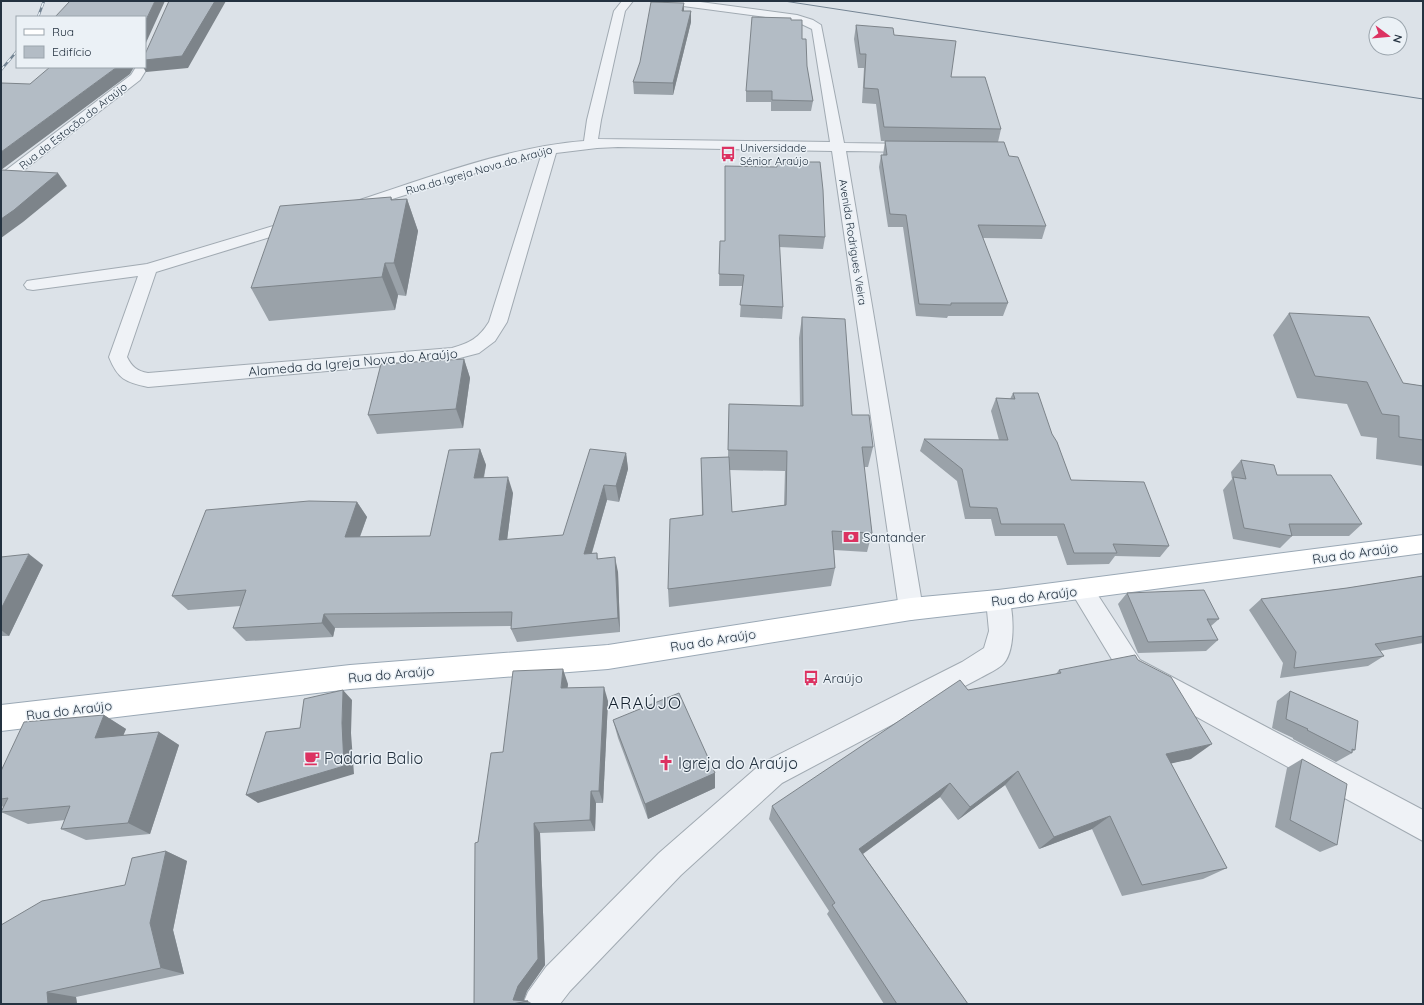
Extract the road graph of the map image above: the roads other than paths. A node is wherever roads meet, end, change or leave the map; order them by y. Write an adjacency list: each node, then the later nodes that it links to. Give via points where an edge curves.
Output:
1 (628, 1): 4 (street, via 620,11 594,120)
2 (668, 1): 5 (street, Avenida Rodrigues Vieira, via 797,18 817,27)
3 (141, 68): 8 (street, Rua da Estação do Araújo, via 136,77)
4 (591, 143): 5 (street, Rua da Igreja Nova do Araújo); 6 (street, Rua da Igreja Nova do Araújo)
5 (838, 147): 7 (street, Rua da Igreja Nova do Araújo); 16 (street, Avenida Rodrigues Vieira)
6 (550, 148): 9 (street, Rua da Igreja Nova do Araújo); 11 (street, Alameda da Igreja Nova do Araújo, via 498,322 489,338 472,349 452,354 156,380 131,377 118,357)
7 (930, 148)
8 (1, 181)
9 (337, 211)
10 (315, 218): 11 (street)
11 (149, 269): 12 (street)
12 (33, 285)
13 (1423, 544): 14 (main road, Rua do Araújo)
14 (1082, 590): 15 (main road, Rua do Araújo); 18 (street, via 1131,668)
15 (998, 600): 16 (main road, Rua do Araújo); 19 (street, via 1001,631 995,655 971,670 772,773 670,864 558,979)
16 (911, 609): 17 (main road, Rua do Araújo, via 608,657 350,677)
17 (1, 718)
18 (1423, 826)
19 (540, 1004)

